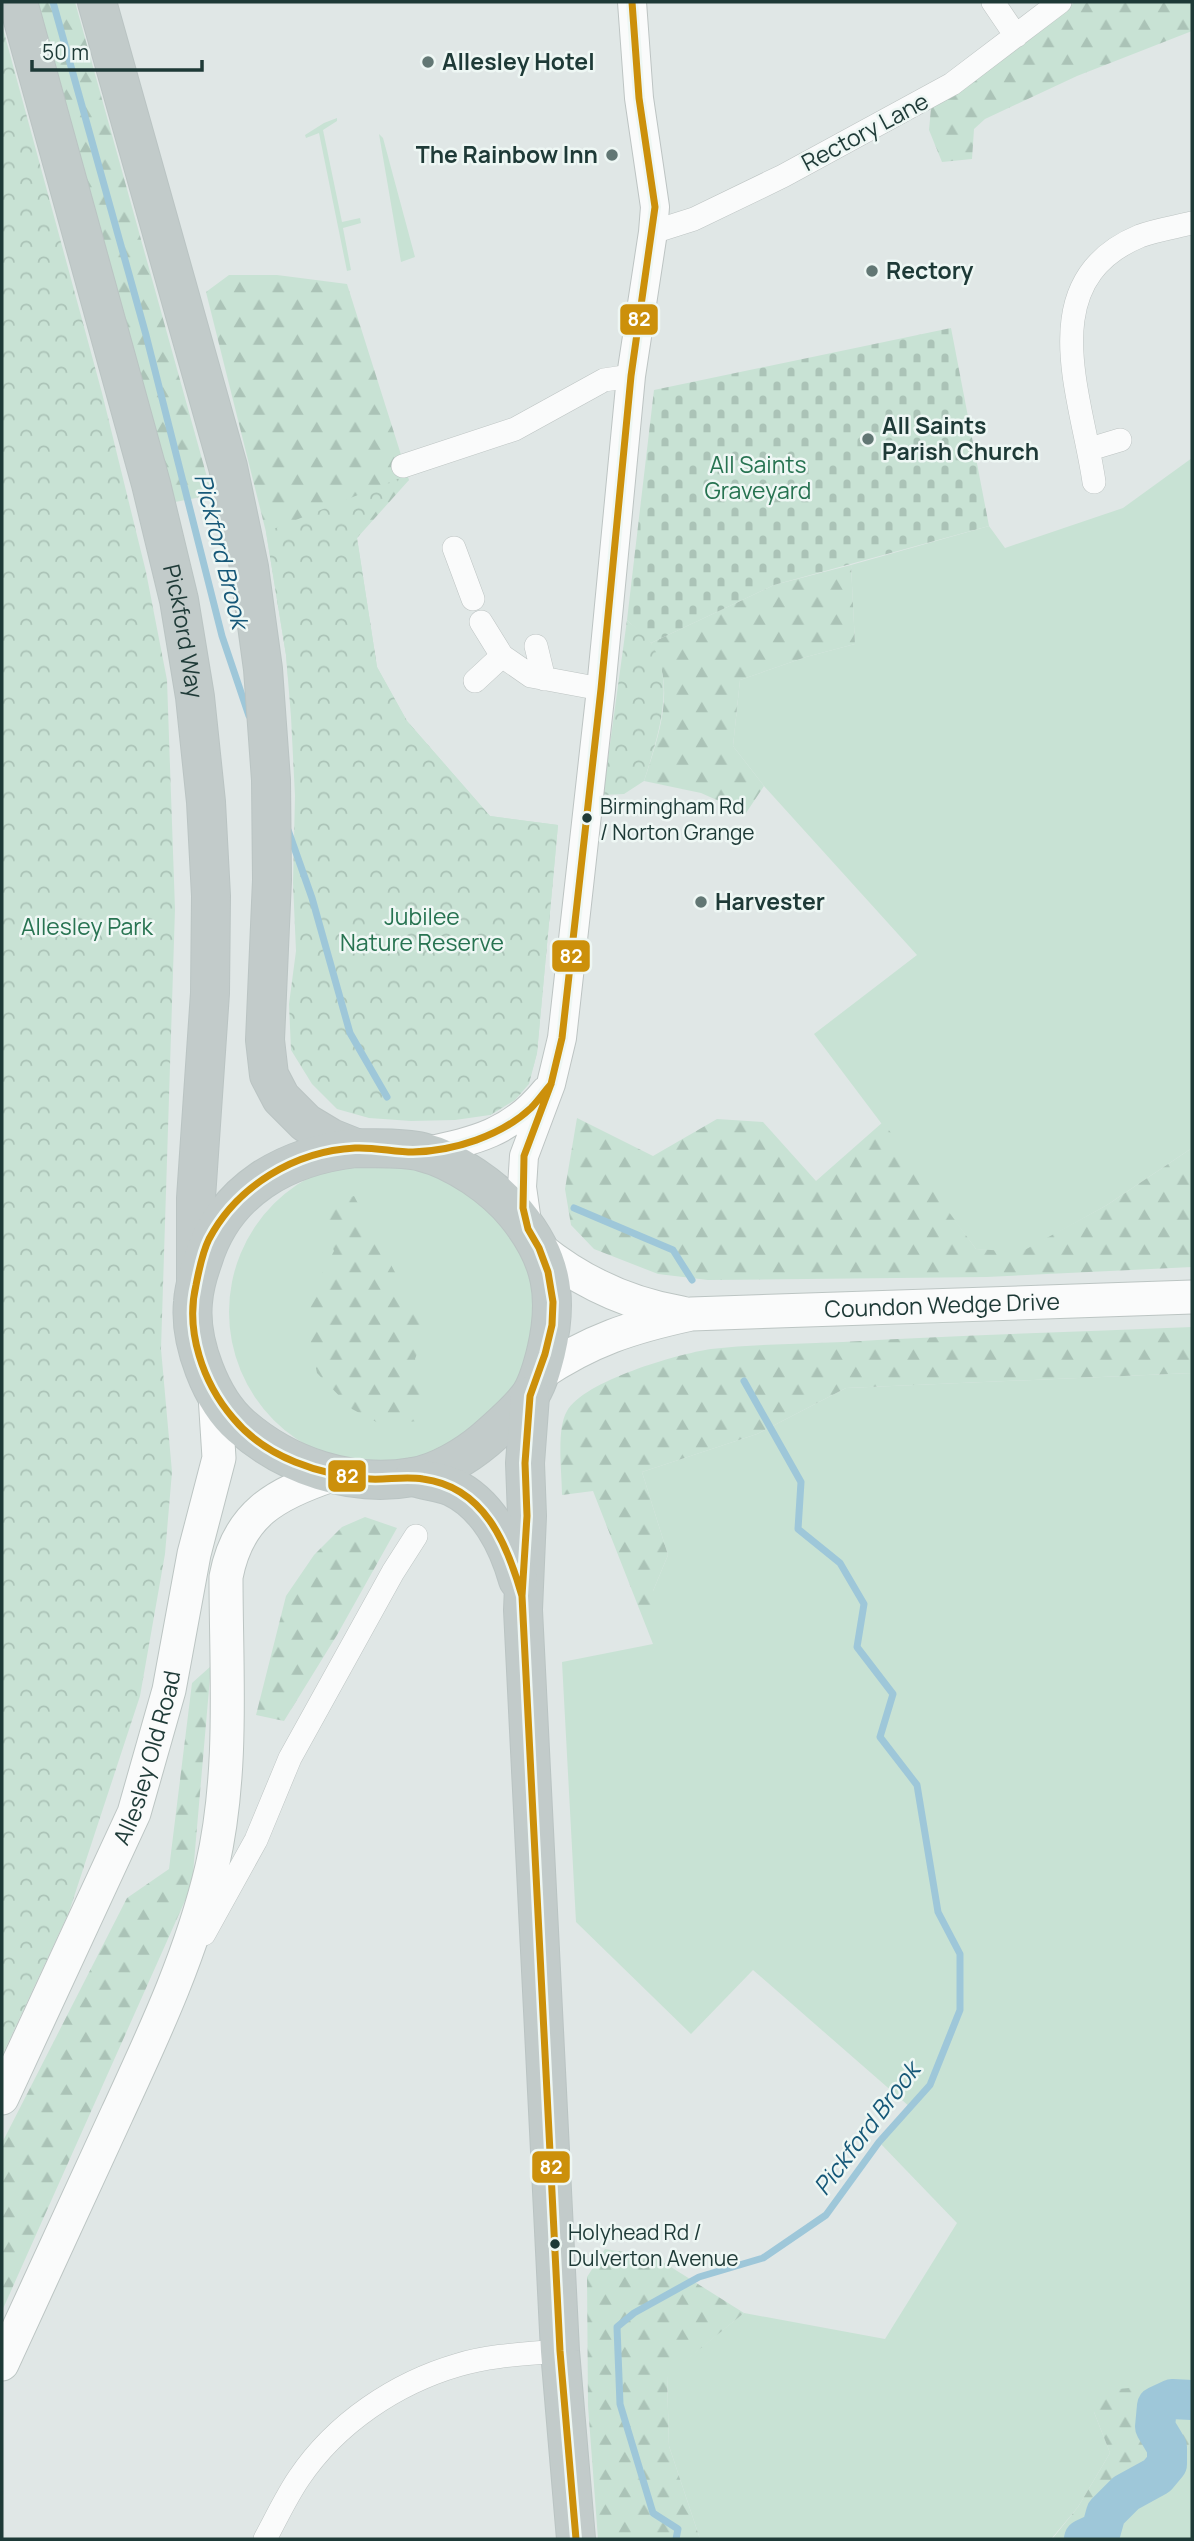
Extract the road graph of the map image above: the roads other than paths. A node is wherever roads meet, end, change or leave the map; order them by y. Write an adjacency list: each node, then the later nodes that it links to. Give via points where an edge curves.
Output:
1 (18, 2): 26 (highway, Pickford Way, via 151,484 179,600 195,697 211,896)
2 (97, 2): 23 (highway, via 228,467 248,566 271,780 265,1040 270,1075 281,1098 306,1123)
3 (632, 2): 8 (street)
4 (993, 2): 6 (street)
5 (1060, 2): 6 (street, Rectory Lane)
6 (1016, 36): 8 (street, Rectory Lane, via 941,91 783,176 694,219)
7 (1192, 223): 11 (street, via 1141,236 1114,250 1080,290 1070,344 1074,389)
8 (653, 232): 9 (street)
9 (631, 376): 12 (street, via 604,380 515,429); 21 (street)
10 (1120, 440): 11 (street)
11 (1090, 449): 13 (street)
12 (403, 466)
13 (1094, 482)
14 (454, 548): 15 (street)
15 (473, 600)
16 (481, 622): 18 (street)
17 (536, 646): 19 (street)
18 (502, 656): 19 (street, via 531,676); 20 (street)
19 (544, 679): 21 (street)
20 (475, 681)
21 (600, 689): 22 (street, via 562,1038)
22 (551, 1084): 24 (street, via 507,1127); 25 (street, via 524,1156 522,1187)
23 (356, 1148): 24 (highway); 26 (highway, via 297,1161 246,1192 209,1240)
24 (422, 1152): 25 (highway, via 466,1171 489,1187 506,1201)
25 (534, 1239): 28 (main road, Coundon Wedge Drive, via 565,1269 592,1284 629,1300); 29 (highway, via 554,1302)
26 (196, 1280): 30 (highway, via 192,1304 195,1332)
27 (1192, 1297): 28 (main road, Coundon Wedge Drive)
28 (691, 1314): 29 (main road, Coundon Wedge Drive, via 599,1339 570,1354)
29 (535, 1385): 32 (highway, via 505,1423 478,1446 449,1464); 34 (highway, via 524,1463 527,1516)
30 (215, 1395): 31 (highway, via 233,1420 263,1445); 36 (main road, Allesley Old Road, via 219,1458 194,1554 169,1689 134,1813)
31 (331, 1475): 32 (highway); 35 (main road, via 265,1506 239,1535 229,1557 228,1732 222,1803 197,1922)
32 (414, 1477): 34 (highway, via 452,1487 477,1504 500,1535)
33 (416, 1536): 35 (street, via 290,1758 256,1839)
34 (522, 1596): 37 (highway)
35 (173, 1989): 38 (main road)
36 (2, 2098)
37 (559, 2351): 39 (street, via 458,2365 425,2376 378,2402 338,2433 300,2477); 40 (highway)
38 (2, 2364)
39 (265, 2539)
40 (576, 2539)

